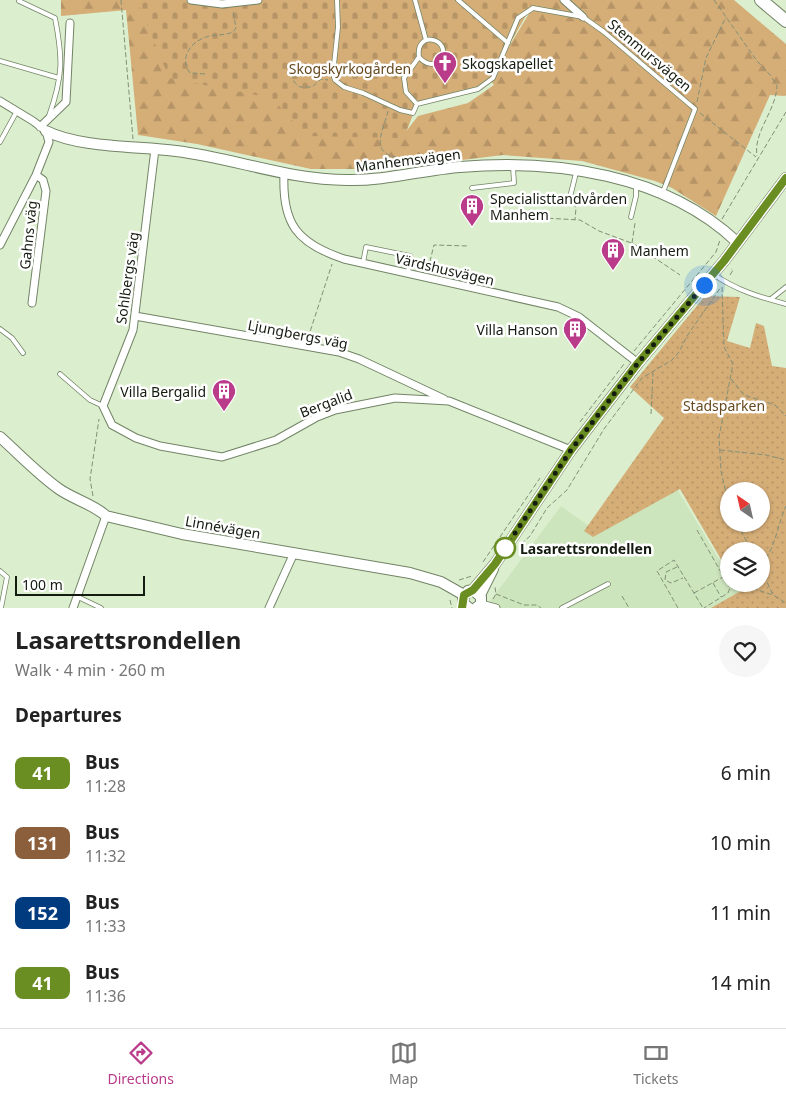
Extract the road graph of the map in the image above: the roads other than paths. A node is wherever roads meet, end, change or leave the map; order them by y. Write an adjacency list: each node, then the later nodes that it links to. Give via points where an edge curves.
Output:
1 (191, 0): 2 (street, via 234,3)
2 (258, 0)
3 (337, 0): 18 (lane, via 335,80 344,87 413,113)
4 (415, 0): 12 (lane)
5 (458, 0): 13 (lane)
6 (564, 0): 9 (street, Stenmursvägen)
7 (760, 0): 10 (highway)
8 (19, 1): 16 (lane, via 55,18 62,56)
9 (583, 17): 13 (lane, via 533,8 518,18); 31 (lane, Stenmursvägen, via 695,109)
10 (786, 19)
11 (70, 23): 20 (street, via 66,102)
12 (426, 40): 14 (lane, via 420,44); 14 (lane, via 441,44 444,53 433,65 424,63)
13 (508, 43): 18 (lane, via 493,78 478,88)
14 (419, 57): 18 (lane, via 404,78 406,92)
15 (0, 61): 16 (lane)
16 (59, 78): 20 (lane)
17 (0, 101): 19 (street, Manhemsvägen)
18 (417, 104)
19 (17, 111): 21 (street, Manhemsvägen); 22 (lane)
20 (48, 118): 21 (street)
21 (43, 129): 23 (street, Manhemsvägen, via 66,140); 27 (street, Gahns väg, via 49,140 48,148)
22 (0, 142)
23 (155, 149): 26 (street, Manhemsvägen, via 207,156); 43 (street, Sohlbergs väg)
24 (513, 165): 25 (street, Manhemsvägen); 26 (street, Manhemsvägen, via 459,167 347,180); 30 (lane, via 514,183)
25 (577, 170): 29 (street, Manhemsvägen); 32 (lane)
26 (284, 174): 36 (street, Värdshusvägen, via 284,206 292,225 311,244)
27 (36, 175): 35 (street, Gahns väg); 41 (street, Gahns väg, via 43,180 46,190)
28 (786, 178): 34 (street)
29 (636, 185): 31 (street, Manhemsvägen); 33 (lane)
30 (472, 188)
31 (662, 195): 34 (street, Manhemsvägen, via 692,209)
32 (570, 197)
33 (631, 218)
34 (737, 242): 38 (street)
35 (0, 245)
36 (363, 263): 37 (street, Värdshusvägen); 37 (lane, via 366,247 410,256)
37 (408, 273): 46 (street, Värdshusvägen, via 558,307 601,332)
38 (713, 274): 40 (lane, via 749,294); 46 (street)
39 (786, 287): 40 (lane)
40 (771, 299): 42 (lane)
41 (32, 303)
42 (786, 304)
43 (135, 316): 48 (street, Ljungbergs väg, via 339,352); 49 (street, Sohlbergs väg, via 131,336)
44 (0, 329): 45 (lane)
45 (23, 353)
46 (638, 363): 51 (street)
47 (60, 374): 49 (lane, via 90,400)
48 (449, 401): 49 (street, Bergalid, via 395,398 351,405 317,417 276,440 222,457 160,446 136,438 112,425); 51 (street, Bergalid)
49 (104, 406)
50 (2, 442): 52 (street, Linnévägen, via 57,487)
51 (571, 450): 57 (street)
52 (106, 516): 53 (street, Linnévägen, via 182,534); 56 (street)
53 (294, 552): 57 (street, Linnévägen, via 416,575 441,582); 61 (street)
54 (0, 572): 58 (lane, via 7,577)
55 (608, 584): 63 (lane)
56 (76, 596): 59 (street); 60 (lane)
57 (471, 601): 62 (street)
58 (1, 608)
59 (72, 608)
60 (101, 608)
61 (269, 608)
62 (496, 608)
63 (562, 608)

